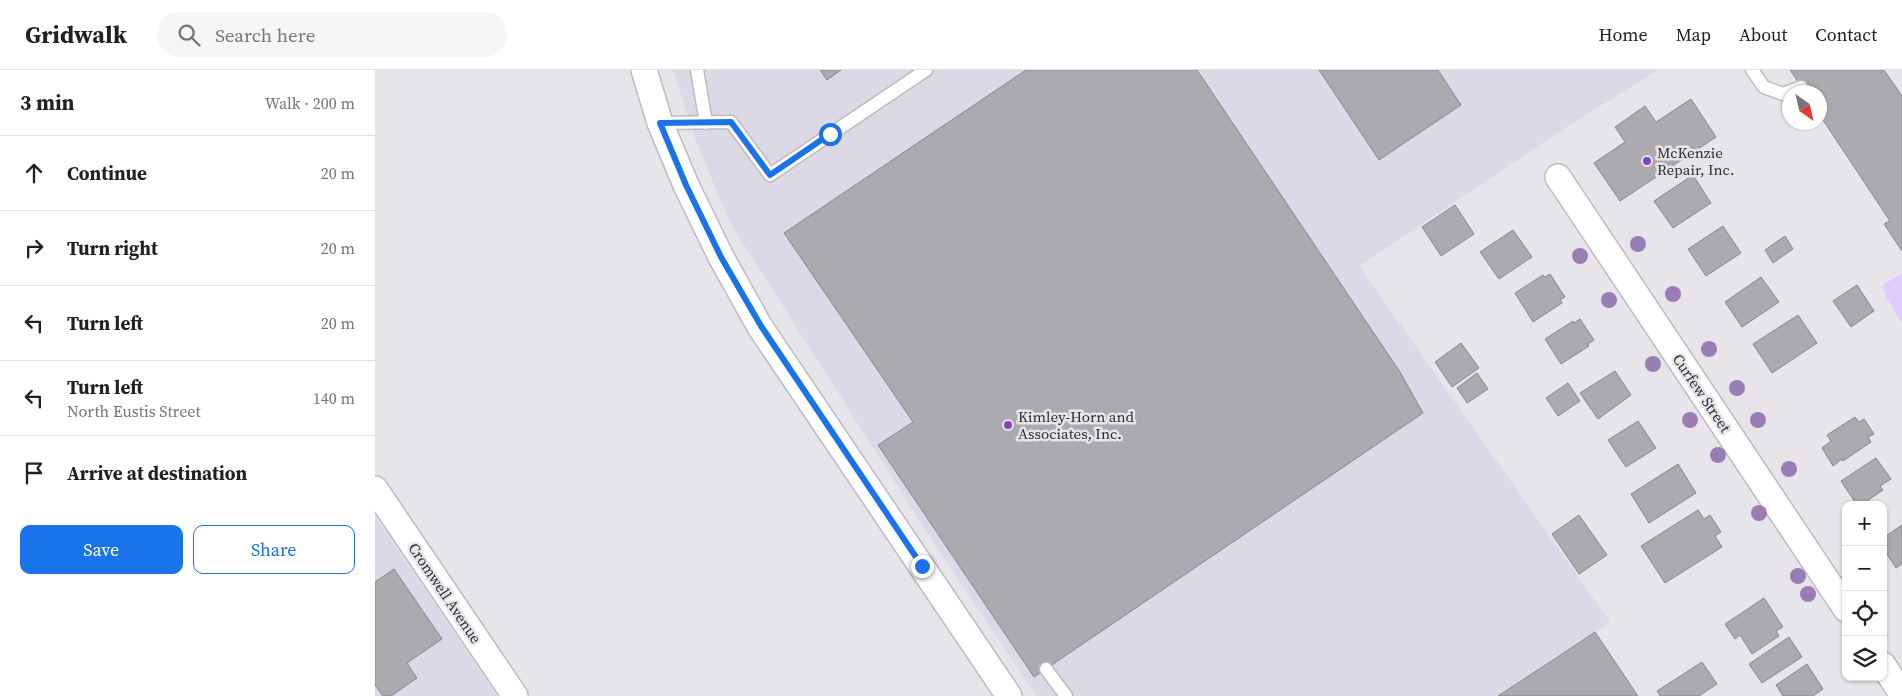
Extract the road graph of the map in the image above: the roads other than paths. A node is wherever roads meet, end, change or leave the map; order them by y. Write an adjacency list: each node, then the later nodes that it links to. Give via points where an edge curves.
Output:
1 (644, 70): 6 (street)
2 (697, 70): 7 (lane)
3 (926, 70): 7 (lane, via 770,175 731,122)
4 (1752, 70): 5 (lane, via 1764,87)
5 (1782, 94)
6 (660, 123): 7 (lane); 13 (street, via 721,257 761,326)
7 (705, 123)
8 (1558, 177): 10 (street, Curfew Street)
9 (375, 489): 15 (street, Cromwell Avenue)
10 (1842, 603)
11 (1046, 669): 16 (lane)
12 (1887, 672): 14 (street)
13 (1002, 689)
14 (1902, 694)
15 (515, 696)
16 (1066, 696)

